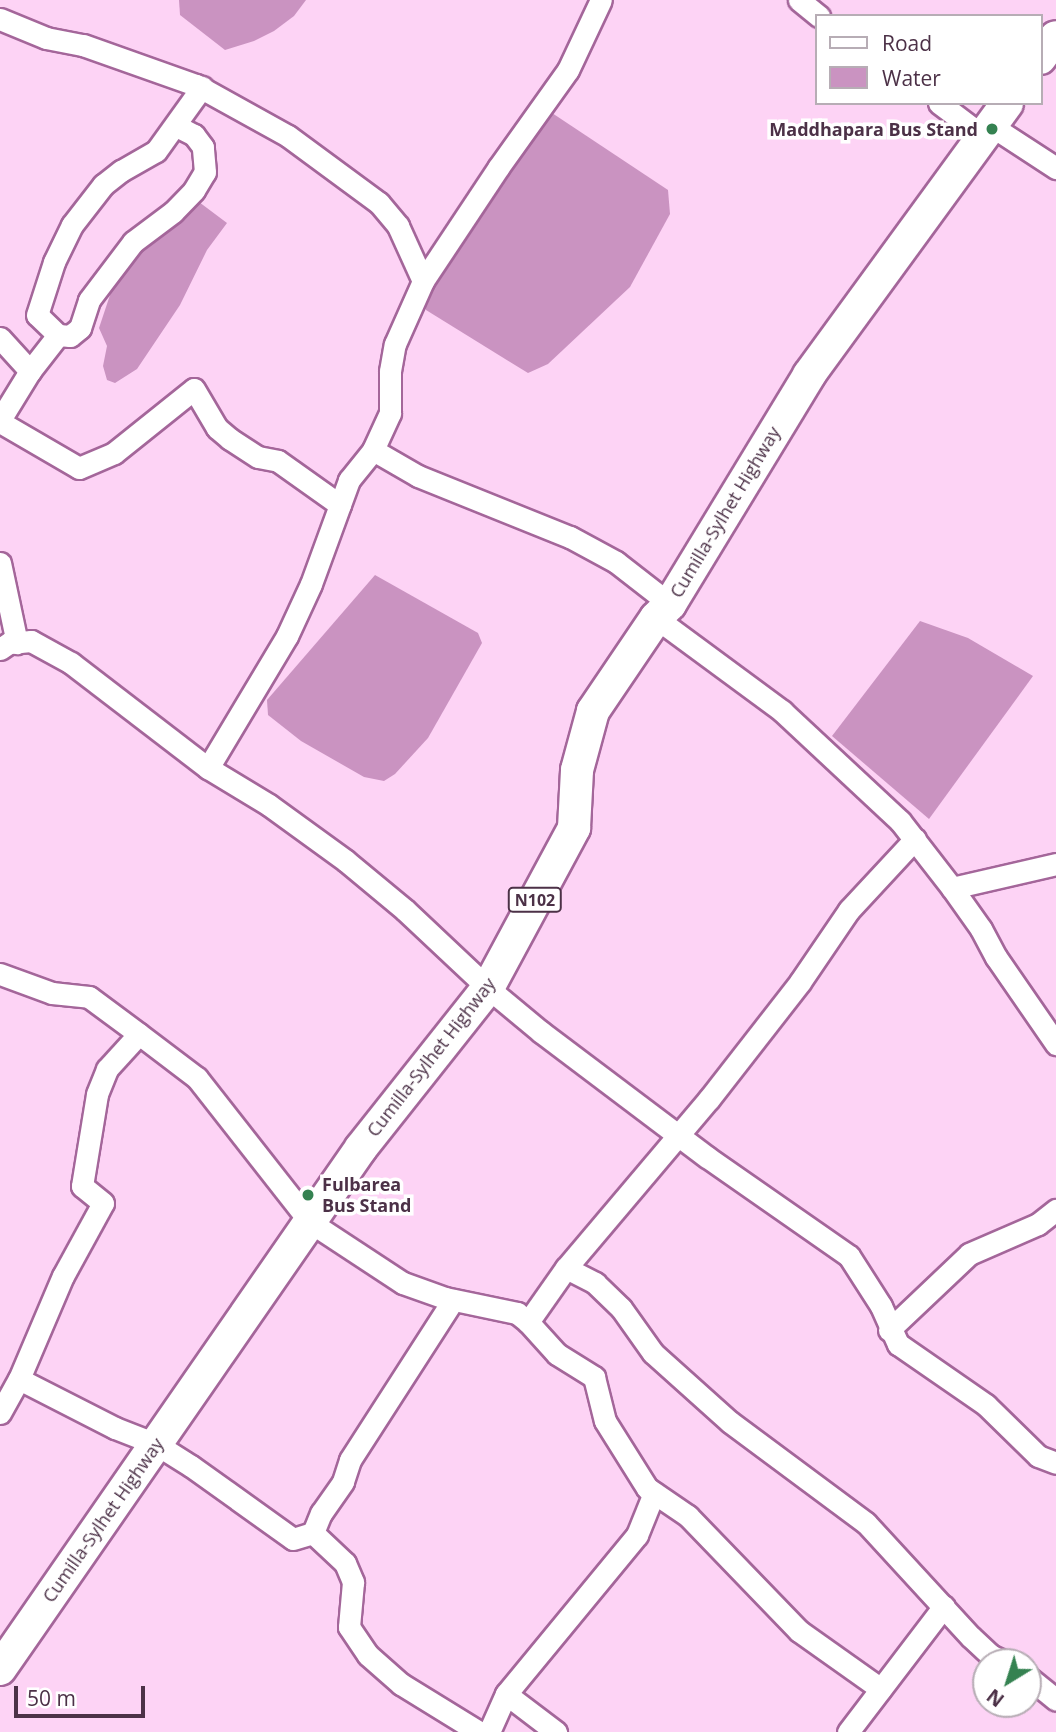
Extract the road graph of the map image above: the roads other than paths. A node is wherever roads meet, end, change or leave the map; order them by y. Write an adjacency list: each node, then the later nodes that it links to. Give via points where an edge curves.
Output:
1 (601, 0): 12 (street, via 569,70)
2 (799, 0): 3 (street)
3 (816, 14)
4 (0, 19): 7 (street)
5 (1056, 37): 6 (highway)
6 (1042, 55)
7 (202, 88): 10 (street); 12 (street, via 303,145 379,203 398,226)
8 (945, 105): 9 (street)
9 (993, 121): 11 (street); 20 (highway, Cumilla-Sylhet Highway / N102, via 809,375)
10 (176, 126): 13 (street, via 156,151 103,185 72,225 37,315); 13 (street, via 194,135 204,147 205,172 173,212 133,242 89,300 80,328 71,336)
11 (1056, 168)
12 (423, 281): 17 (street, via 395,344 390,413)
13 (58, 335): 15 (street)
14 (0, 338): 15 (street)
15 (30, 371): 16 (street)
16 (0, 421): 18 (street, via 79,468 114,453 194,389 217,428 230,439 258,457 278,461)
17 (373, 450): 18 (street, via 349,480); 20 (street, via 418,475 570,537 616,562)
18 (340, 505): 22 (street, via 287,636)
19 (0, 563): 21 (street)
20 (663, 611): 23 (street, via 782,711); 27 (highway, Cumilla-Sylhet Highway / N102, via 593,711 578,770 574,828)
21 (8, 646): 22 (street, via 31,641 71,663)
22 (208, 768): 27 (street, via 346,861 405,909)
23 (915, 839): 25 (street); 30 (street, via 849,910 800,982)
24 (1056, 864): 25 (street)
25 (952, 888): 29 (street)
26 (0, 974): 28 (street, via 52,993 89,997)
27 (488, 988): 30 (street); 32 (highway, Cumilla-Sylhet Highway / N102, via 361,1148)
28 (139, 1034): 32 (street, via 197,1078); 37 (street, via 107,1069 97,1094 82,1186 103,1203 63,1276)
29 (1056, 1044)
30 (678, 1135): 33 (street); 36 (street, via 849,1256 881,1306)
31 (1056, 1210): 36 (street, via 1038,1224 969,1254)
32 (310, 1222): 34 (street, via 403,1283); 39 (highway, Cumilla-Sylhet Highway / N102)
33 (566, 1268): 35 (street); 43 (street, via 594,1283 621,1308 653,1353 747,1436 866,1523)
34 (453, 1300): 35 (street, via 517,1313); 42 (street, via 350,1460 343,1482)
35 (528, 1322): 41 (street, via 557,1354 594,1377 605,1421)
36 (889, 1330): 40 (street, via 898,1344 986,1405 1038,1456)
37 (19, 1379): 38 (street); 39 (street)
38 (0, 1413)
39 (156, 1444): 42 (street, via 293,1539); 45 (highway, Cumilla-Sylhet Highway / N102)
40 (1056, 1463)
41 (654, 1493): 47 (street, via 688,1516 799,1630); 48 (street, via 637,1535)
42 (313, 1533): 50 (street, via 345,1563 353,1582 349,1627 368,1655 401,1684)
43 (944, 1606): 44 (street); 47 (street)
44 (983, 1648)
45 (0, 1669)
46 (1042, 1688): 49 (street)
47 (881, 1689): 53 (street)
48 (506, 1693): 51 (street); 52 (street)
49 (1056, 1700)
50 (479, 1732)
51 (489, 1732)
52 (556, 1732)
53 (848, 1732)

